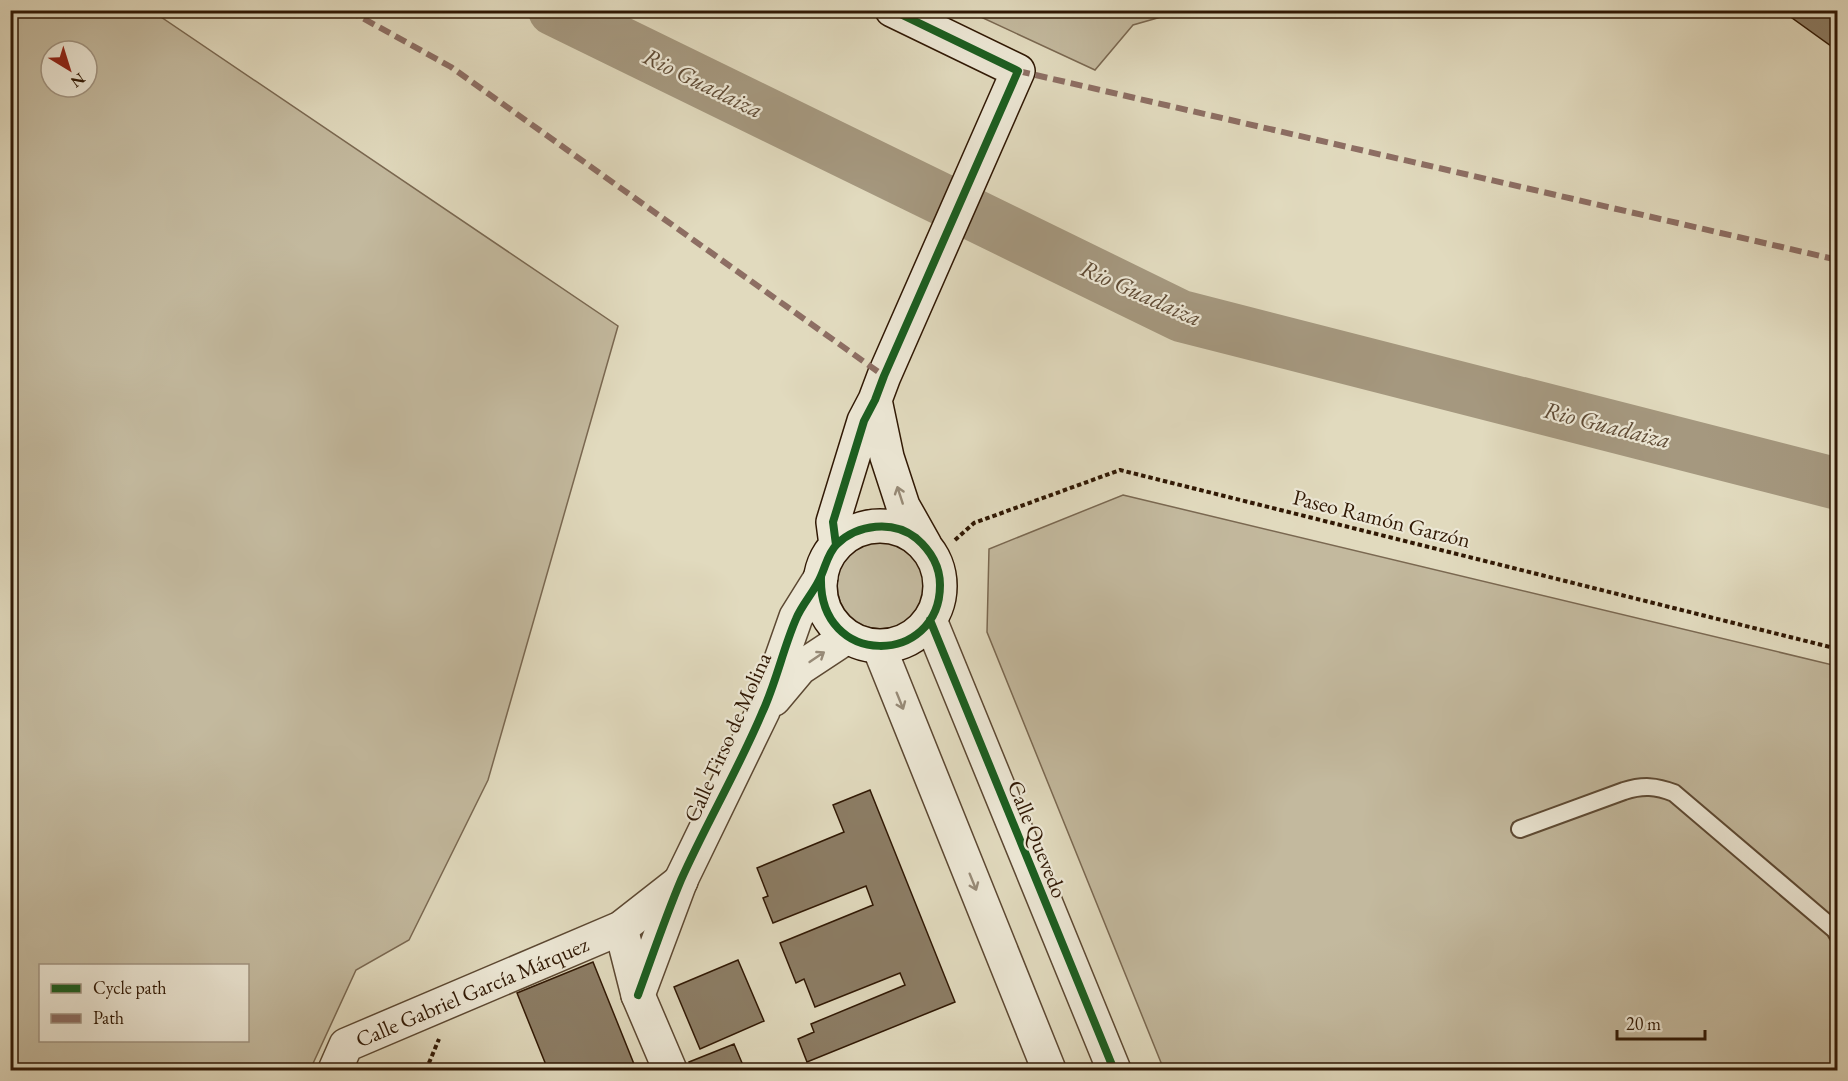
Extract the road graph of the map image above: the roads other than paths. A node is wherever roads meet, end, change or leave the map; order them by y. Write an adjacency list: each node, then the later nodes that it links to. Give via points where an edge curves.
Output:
1 (892, 10): 2 (street, via 1018,71)
2 (876, 400): 3 (street, via 864,421 833,522); 4 (street, one-way to 2, via 903,506 887,457)
3 (836, 545): 4 (street, via 865,528 882,526 914,536); 5 (street)
4 (930, 552): 6 (street, via 939,570 940,583)
5 (821, 577): 7 (street, via 825,611); 9 (street, Calle Tirso de Molina, via 796,617)
6 (930, 620): 8 (street, via 908,640); 18 (street, Calle Quevedo)
7 (847, 637): 8 (street); 9 (street, Calle Tirso de Molina, one-way to 7, via 800,668)
8 (879, 646): 17 (street, one-way to 17)
9 (763, 711): 11 (street, Calle Tirso de Molina)
10 (1520, 829): 13 (lane, via 1641,786 1658,787 1674,793)
11 (681, 880): 12 (street, Calle Gabriel García Márquez); 14 (street, Calle Tirso de Molina)
12 (621, 928): 14 (street); 15 (street, Calle Gabriel García Márquez, via 346,1045)
13 (1838, 935)
14 (638, 995): 16 (street)
15 (334, 1071)
16 (670, 1071)
17 (1049, 1071)
18 (1114, 1071)

